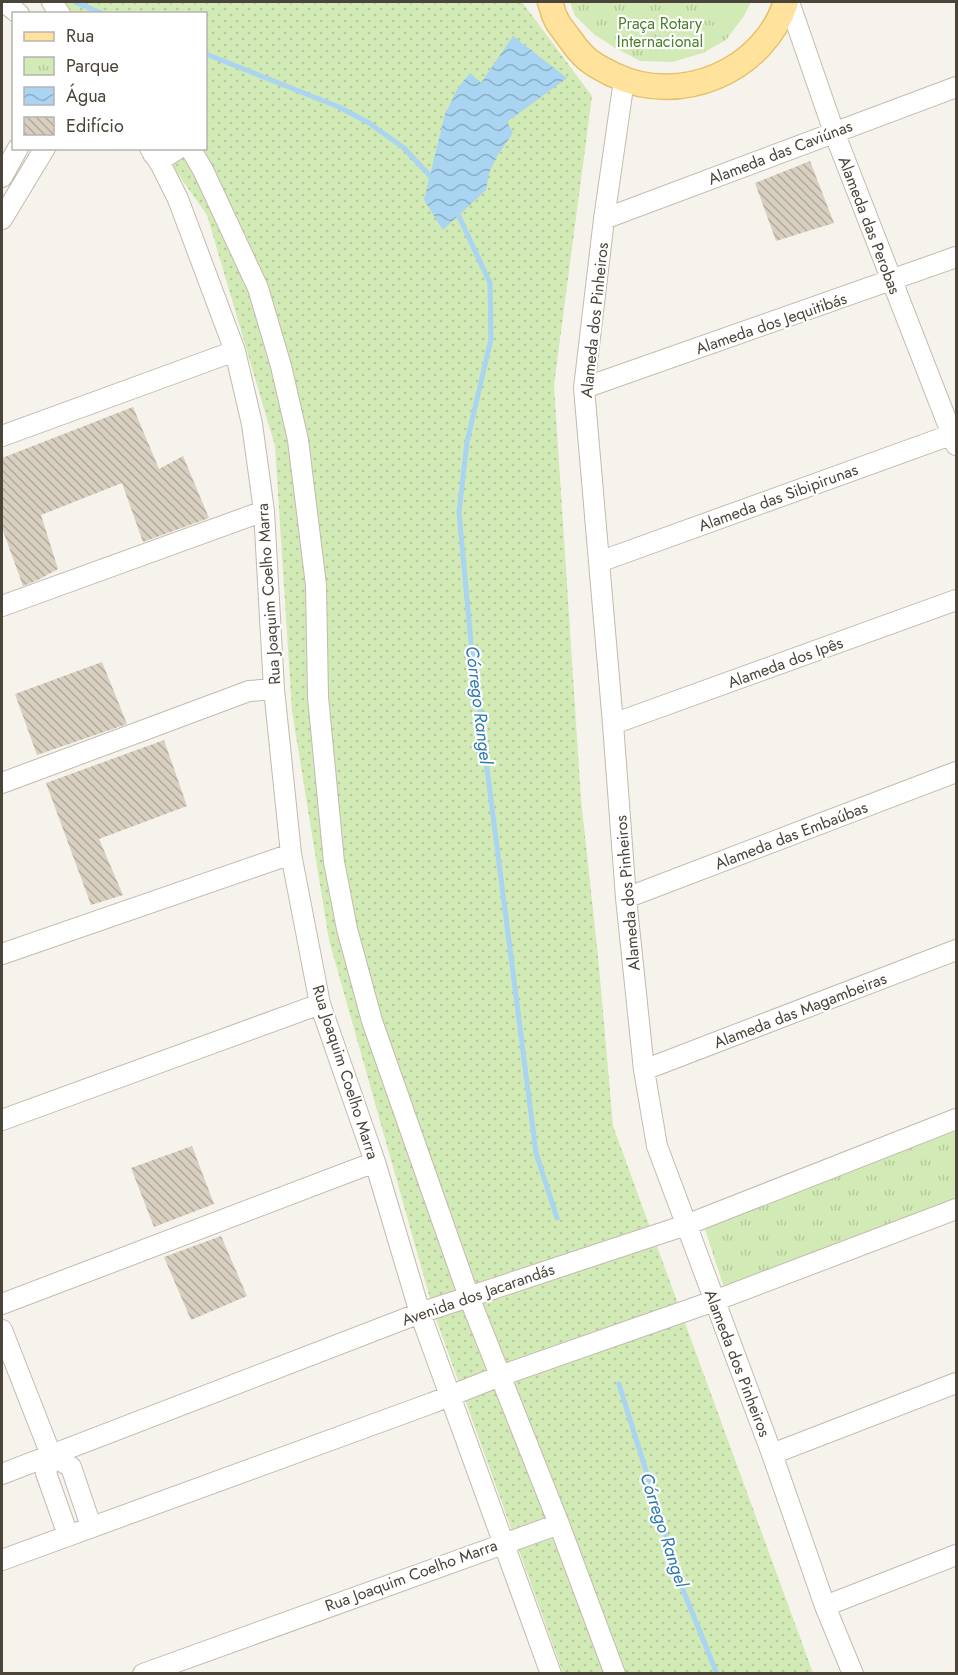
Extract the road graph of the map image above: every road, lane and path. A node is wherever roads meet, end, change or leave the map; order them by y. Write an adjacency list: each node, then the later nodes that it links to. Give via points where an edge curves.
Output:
1 (4, 2): 4 (street)
2 (550, 2): 5 (main road, via 556,20 580,53)
3 (787, 2): 5 (main road, via 767,38 746,60 718,77 686,86 653,87); 7 (street, Alameda das Perobas)
4 (16, 12)
5 (624, 80): 15 (street, Alameda dos Pinheiros)
6 (957, 87): 7 (street, Alameda das Caviúnas)
7 (834, 132): 15 (street, Alameda das Caviúnas); 17 (street, Alameda das Perobas)
8 (17, 150): 13 (street)
9 (44, 150): 14 (street)
10 (176, 150): 12 (street, via 168,155)
11 (191, 150): 41 (street, via 258,288 281,366 298,440 316,585 318,697 334,862 347,929 372,1021)
12 (151, 151): 18 (street, Rua Joaquim Coelho Marra, via 178,199)
13 (2, 177)
14 (2, 219)
15 (604, 219): 19 (street, Alameda dos Pinheiros)
16 (957, 257): 17 (street, Alameda dos Jequitibás)
17 (891, 281): 19 (street, Alameda dos Jequitibás); 21 (street, Alameda das Perobas)
18 (235, 351): 20 (street); 22 (street, Rua Joaquim Coelho Marra, via 252,424)
19 (584, 388): 23 (street, Alameda dos Pinheiros)
20 (2, 436)
21 (955, 437): 23 (street, Alameda das Sibipirunas)
22 (264, 512): 25 (street); 26 (street, Rua Joaquim Coelho Marra)
23 (599, 562): 27 (street, Alameda dos Pinheiros)
24 (957, 600): 27 (street, Alameda dos Ipês)
25 (2, 606)
26 (274, 689): 29 (street, via 249,691); 30 (street, Rua Joaquim Coelho Marra)
27 (613, 723): 31 (street, Alameda dos Pinheiros)
28 (957, 772): 31 (street, Alameda das Embaúbas)
29 (2, 783)
30 (291, 854): 33 (street); 34 (street, Rua Joaquim Coelho Marra)
31 (626, 898): 35 (street, Alameda dos Pinheiros)
32 (957, 950): 35 (street, Alameda das Magambeiras)
33 (2, 954)
34 (320, 1004): 37 (street); 38 (street, Rua Joaquim Coelho Marra)
35 (644, 1070): 40 (street, Alameda dos Pinheiros, via 657,1146)
36 (957, 1119): 40 (street, Avenida dos Jacarandás)
37 (2, 1120)
38 (375, 1162): 43 (street); 44 (street, Rua Joaquim Coelho Marra)
39 (957, 1209): 42 (street)
40 (686, 1224): 41 (street, Avenida dos Jacarandás); 42 (street, Alameda dos Pinheiros)
41 (469, 1297): 44 (street, Avenida dos Jacarandás); 46 (street)
42 (714, 1301): 46 (street); 49 (street, Alameda dos Pinheiros)
43 (2, 1304)
44 (420, 1313): 48 (street, Rua Joaquim Coelho Marra); 50 (street, Avenida dos Jacarandás)
45 (2, 1330): 50 (street)
46 (500, 1376): 48 (street); 52 (street)
47 (957, 1383): 49 (street)
48 (450, 1395): 53 (street); 55 (street, Rua Joaquim Coelho Marra)
49 (772, 1454): 58 (street, Alameda dos Pinheiros)
50 (51, 1455): 51 (street, Avenida dos Jacarandás); 53 (street, via 71,1467); 54 (street, via 46,1473)
51 (2, 1474)
52 (559, 1524): 55 (street); 61 (street)
53 (91, 1526): 54 (street)
54 (68, 1535): 57 (street)
55 (504, 1542): 59 (street, Rua Joaquim Coelho Marra); 60 (street)
56 (957, 1555): 58 (street)
57 (2, 1560)
58 (825, 1606): 62 (street, Alameda dos Pinheiros)
59 (148, 1673)
60 (551, 1674)
61 (615, 1674)
62 (853, 1674)

